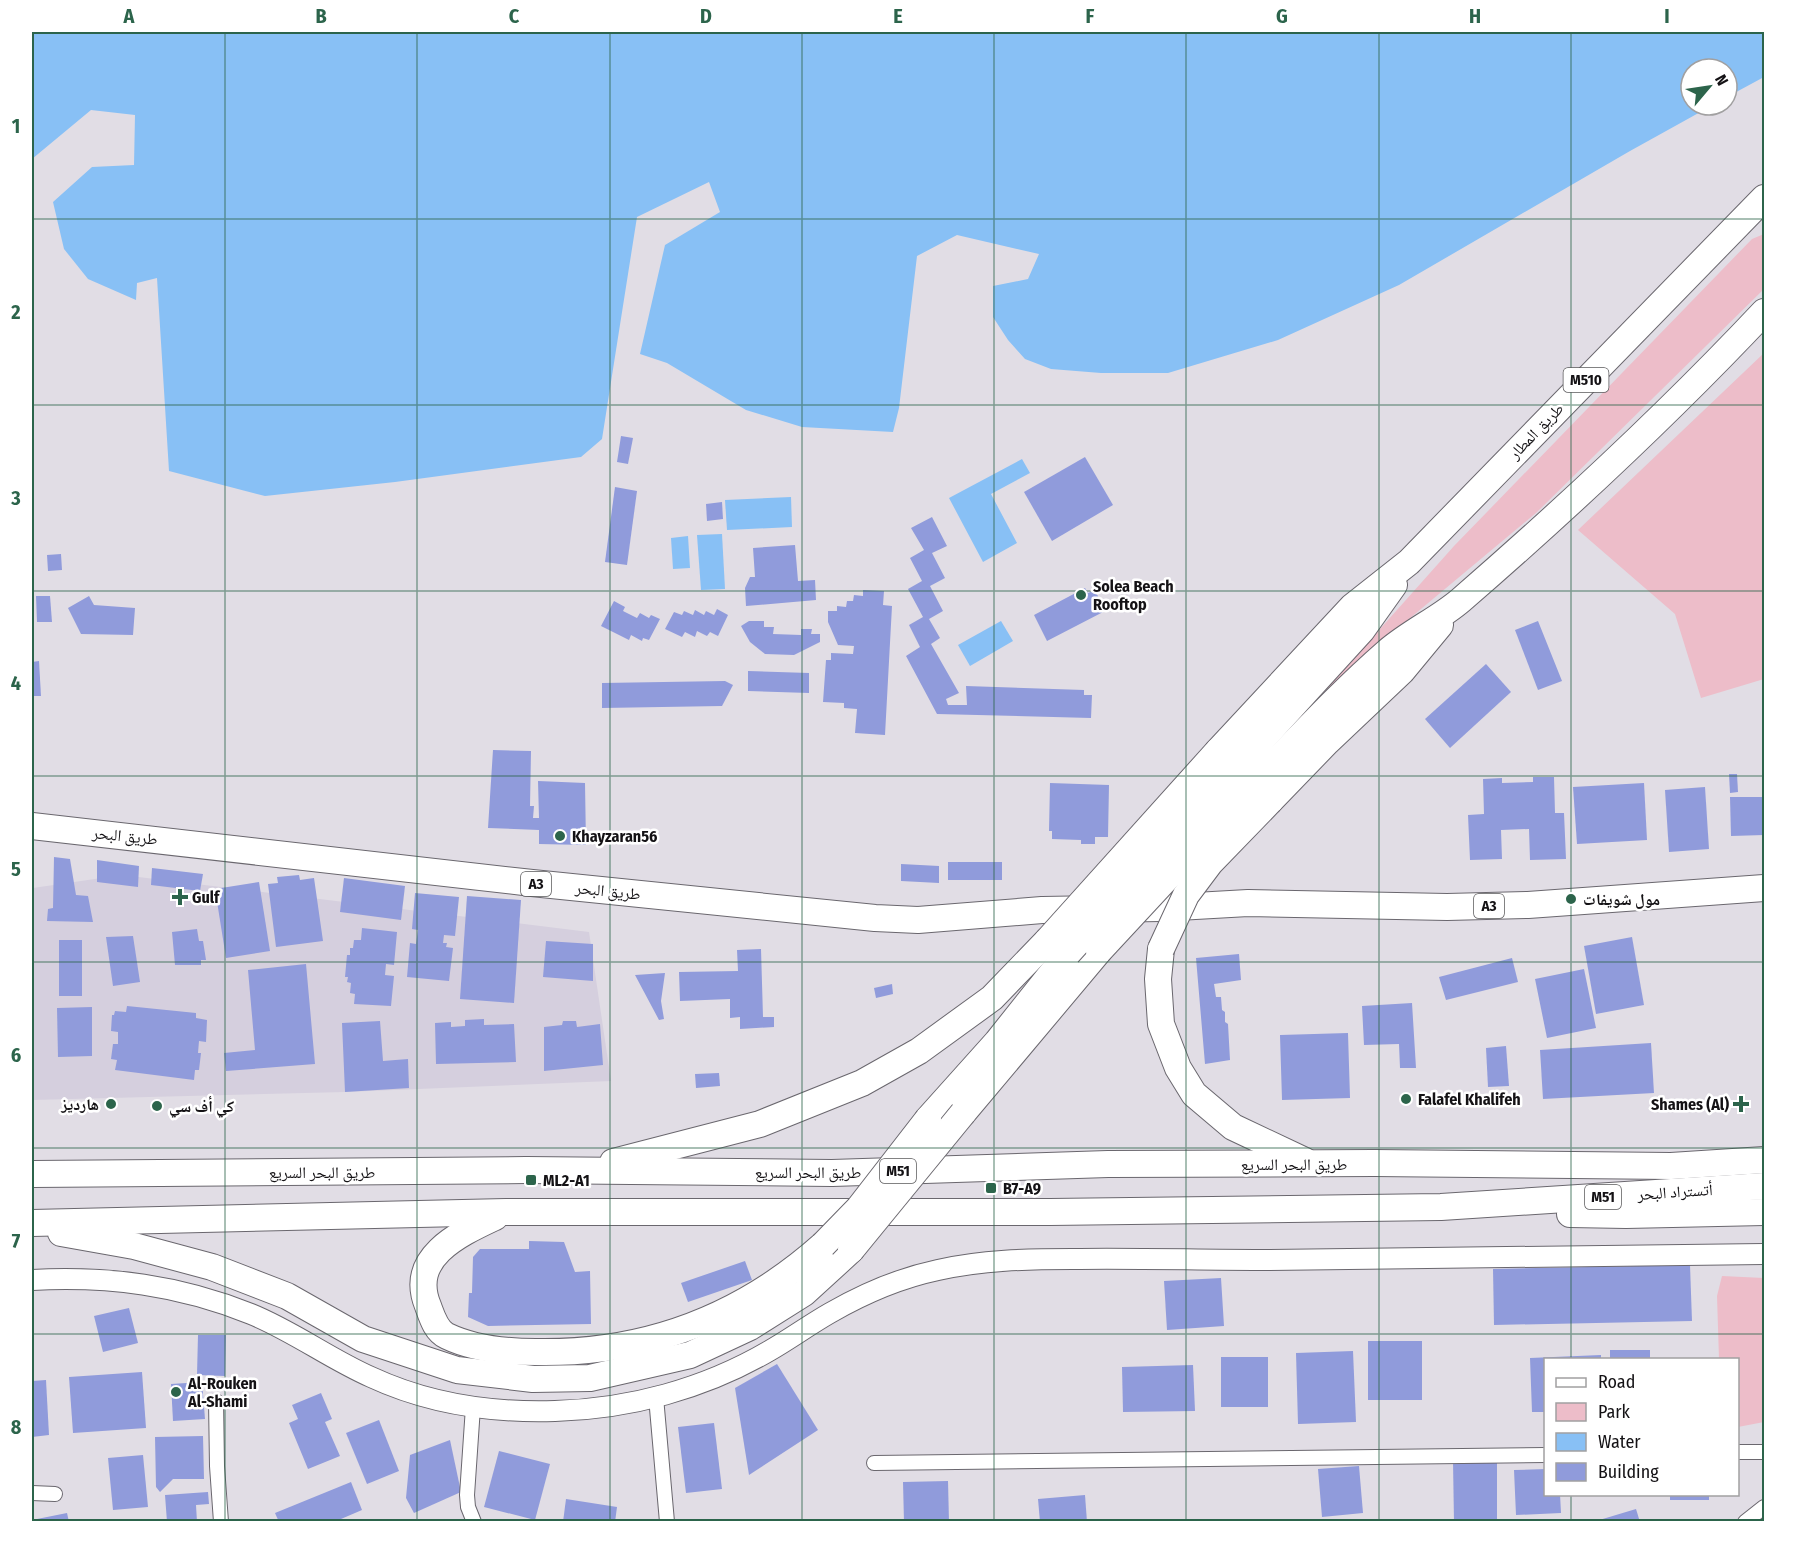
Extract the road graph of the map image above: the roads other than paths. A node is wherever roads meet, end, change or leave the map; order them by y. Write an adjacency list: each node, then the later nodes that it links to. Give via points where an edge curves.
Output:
1 (1764, 198): 3 (highway, طريق المطار / M510)
2 (1764, 223): 3 (highway)
3 (1734, 229): 5 (highway, طريق المطار / M510, via 1409,562 1352,607)
4 (1764, 312): 5 (highway, via 1658,421 1459,602 1389,651)
5 (1245, 776): 8 (highway, bridge); 12 (highway, bridge, via 1210,863 1186,896 1161,949 1161,1024 1178,1068 1194,1094 1233,1127); 20 (highway, bridge, via 851,1250 804,1293 750,1326 690,1355 590,1378 532,1379 457,1370 363,1339 287,1296 212,1267 134,1246)
6 (32, 826): 7 (highway, طريق البحر / A3, via 532,884 918,920 1042,910 1248,903 1528,905)
7 (1764, 888)
8 (1058, 946): 13 (highway, via 919,1051 862,1083 760,1124); 17 (highway, bridge, via 997,1042 928,1119 859,1208 785,1277 740,1305 643,1342 592,1351 511,1352 445,1336 434,1322 423,1295 426,1271 440,1249 465,1231)
9 (1764, 1153): 11 (highway)
10 (1764, 1160): 11 (highway, طريق البحر السريع / M51)
11 (1730, 1163): 12 (highway, طريق البحر السريع / M51)
12 (1311, 1164): 13 (highway, طريق البحر السريع / M51, via 1108,1164 832,1173)
13 (580, 1171): 14 (highway, طريق البحر السريع / M51)
14 (32, 1174)
15 (1764, 1186): 16 (highway, أتستراد البحر / M51)
16 (1441, 1207): 17 (highway, M51); 18 (highway, via 1510,1214)
17 (506, 1212): 19 (highway, M51)
18 (1764, 1212)
19 (32, 1223)
20 (32, 1228)
21 (1764, 1254): 23 (street, via 987,1262 894,1283 829,1313 767,1353 730,1371)
22 (32, 1280): 25 (street, via 113,1280 186,1293 279,1327 371,1378 411,1394)
23 (656, 1397): 25 (street, via 574,1410); 35 (street)
24 (216, 1401): 33 (street)
25 (473, 1407): 34 (street, via 467,1495)
26 (1739, 1452): 27 (street)
27 (1764, 1452)
28 (1544, 1455): 29 (street)
29 (874, 1463)
30 (32, 1493): 31 (street)
31 (55, 1494)
32 (1764, 1507): 36 (street)
33 (221, 1521)
34 (474, 1521)
35 (667, 1521)
36 (1746, 1521)

